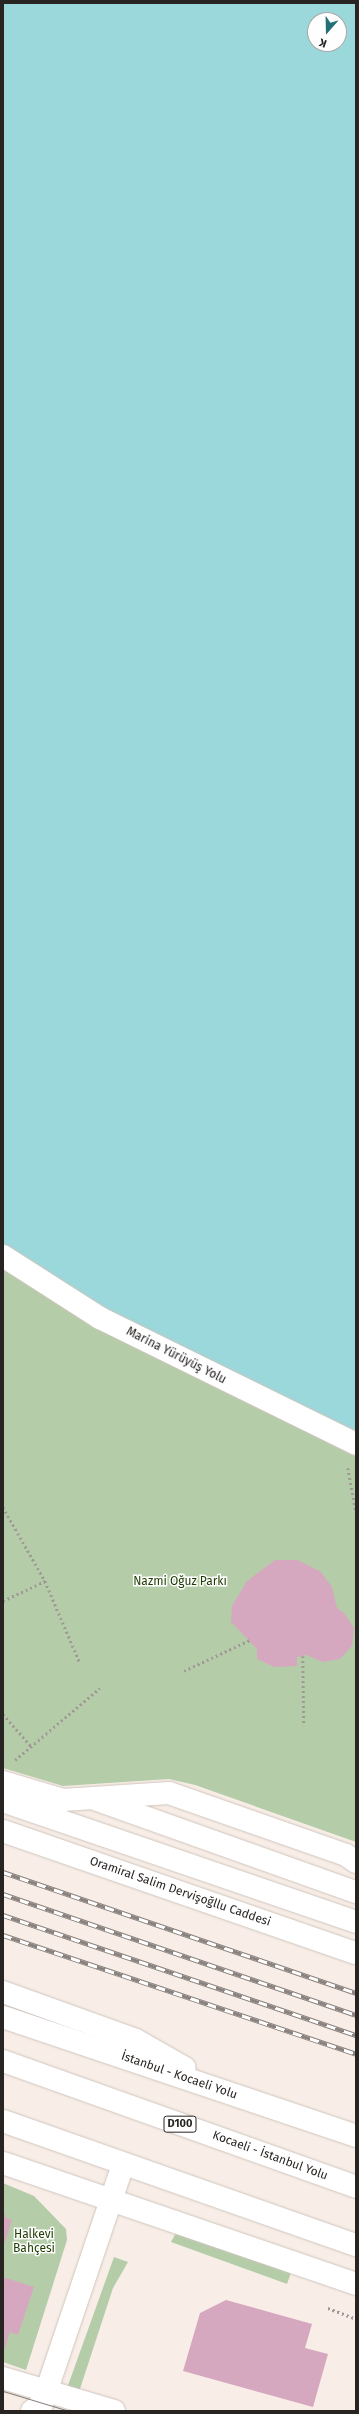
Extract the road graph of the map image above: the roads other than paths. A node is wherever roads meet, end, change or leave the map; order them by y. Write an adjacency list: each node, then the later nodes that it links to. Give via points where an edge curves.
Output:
1 (3, 1256): 2 (main road, Marina Yürüyüş Yolu, via 100,1318)
2 (350, 1441)
3 (6, 1773): 4 (main road, via 63,1800)
4 (92, 1798): 7 (main road, via 168,1793 346,1855); 8 (main road)
5 (3, 1801): 9 (main road)
6 (3, 1831): 10 (main road, Oramiral Salim Dervişoğllu Caddesi)
7 (356, 1862)
8 (356, 1892)
9 (356, 1922)
10 (356, 1953)
11 (3, 1992): 14 (main road, via 136,2040)
12 (3, 2017): 14 (main road, İstanbul - Kocaeli Yolu)
13 (3, 2061): 19 (main road, Kocaeli - İstanbul Yolu / D100)
14 (232, 2094): 16 (main road, İstanbul - Kocaeli Yolu)
15 (3, 2122): 18 (main road)
16 (356, 2136)
17 (3, 2163): 20 (main road)
18 (123, 2165): 20 (main road); 21 (main road)
19 (356, 2187)
20 (111, 2201): 22 (main road); 24 (main road)
21 (356, 2245)
22 (356, 2284)
23 (3, 2378): 24 (main road)
24 (46, 2391): 25 (main road, via 42,2404); 26 (main road)
25 (32, 2411)
26 (114, 2411)

